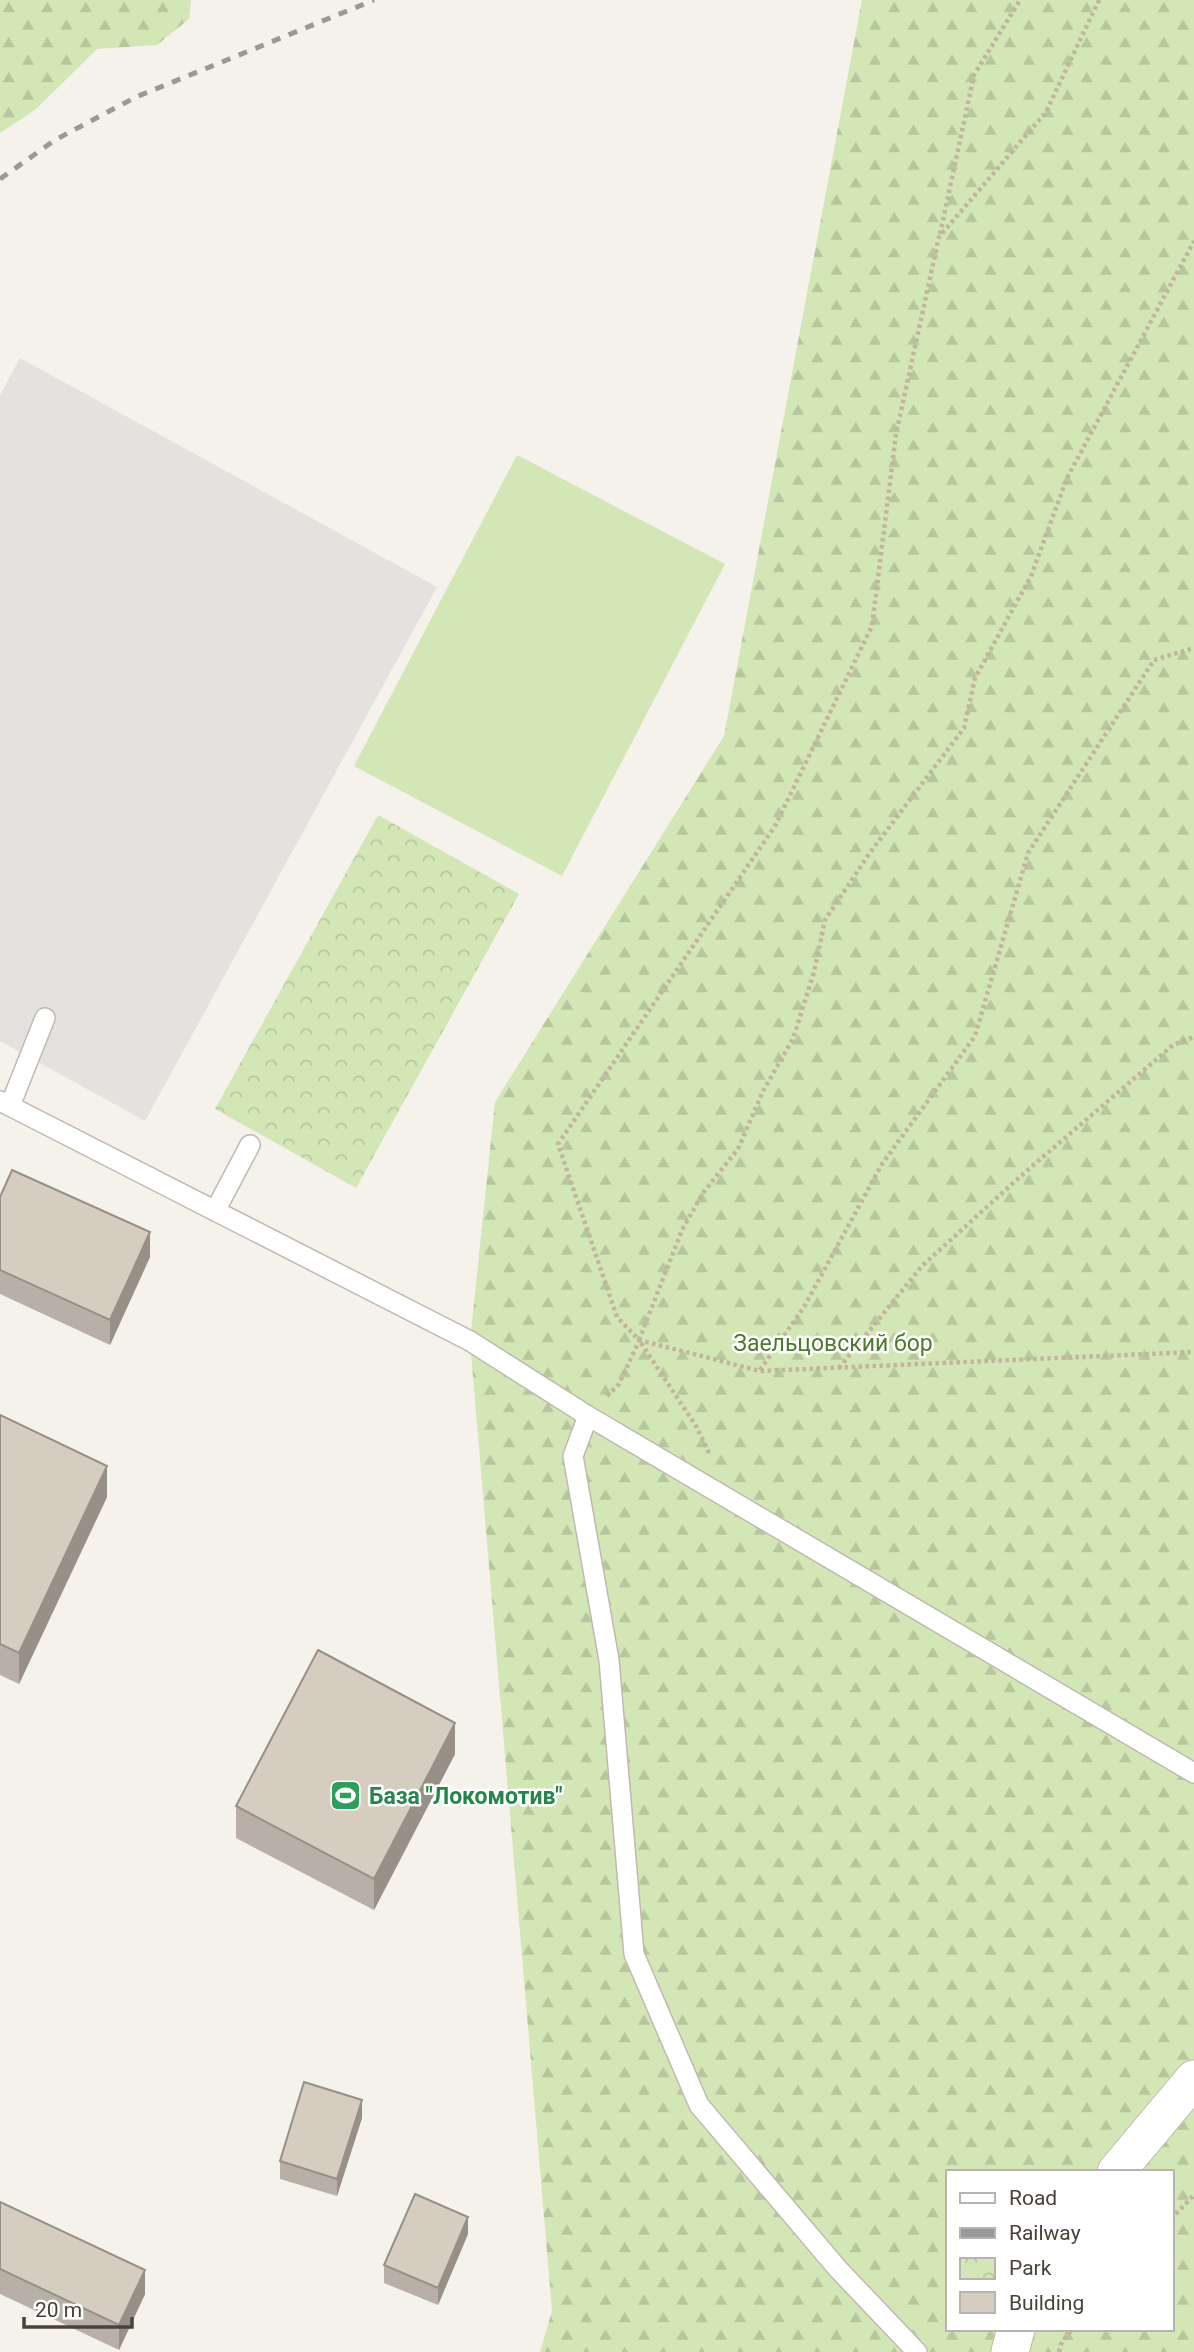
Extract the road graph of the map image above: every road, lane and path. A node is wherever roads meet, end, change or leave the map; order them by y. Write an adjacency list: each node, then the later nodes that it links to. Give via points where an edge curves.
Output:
1 (1020, 0): 3 (path, via 974,75)
2 (1099, 0): 3 (path, via 1046,112)
3 (939, 237): 11 (path, via 896,434 872,626 775,826 558,1144 617,1317)
4 (1194, 241): 11 (path, via 1067,478 1031,576 975,678 964,728 825,920 793,1039 763,1090 738,1149 681,1230)
5 (1194, 648): 14 (path, via 1154,660 1028,853 975,1036 882,1164 804,1307)
6 (46, 1018): 8 (lane)
7 (1194, 1037): 13 (path, via 1172,1045 922,1266)
8 (5, 1104): 10 (lane)
9 (250, 1145): 10 (lane)
10 (215, 1211): 15 (lane, via 470,1340)
11 (639, 1340): 14 (path); 15 (path, via 619,1384); 16 (path, via 696,1426)
12 (1194, 1352): 13 (path)
13 (838, 1368): 14 (path)
14 (760, 1371)
15 (588, 1416): 16 (lane); 24 (lane, via 573,1456 609,1660 634,1954 699,2105 838,2269)
16 (733, 1502): 17 (lane)
17 (1194, 1773)
18 (1194, 2079): 19 (street)
19 (1118, 2170)
20 (1194, 2196): 21 (path)
21 (1173, 2217)
22 (1015, 2331): 25 (street)
23 (1071, 2331): 26 (path)
24 (917, 2352)
25 (1010, 2352)
26 (1059, 2352)

